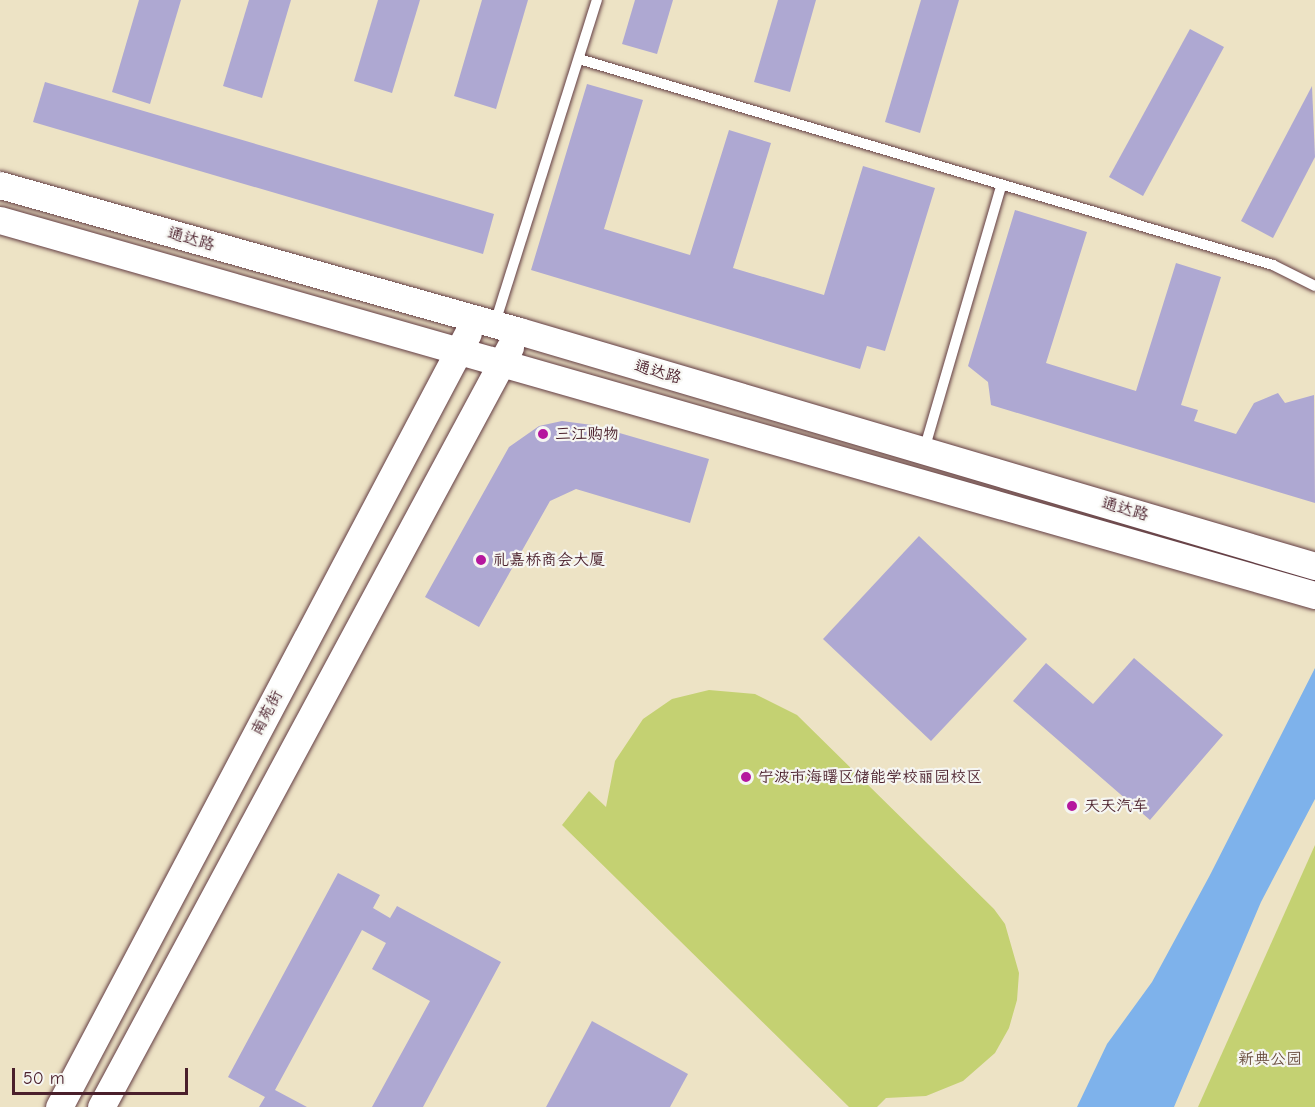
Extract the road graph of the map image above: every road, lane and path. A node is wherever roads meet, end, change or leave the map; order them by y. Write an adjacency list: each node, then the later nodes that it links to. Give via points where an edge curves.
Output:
1 (597, 0): 2 (lane)
2 (579, 59): 4 (lane); 7 (lane)
3 (0, 185): 7 (street, 通达路)
4 (1001, 187): 6 (lane, via 1273,265); 10 (lane)
5 (0, 220): 8 (street, 通达路)
6 (1315, 286)
7 (496, 325): 8 (street, 南苑街); 9 (street); 10 (street, 通达路)
8 (460, 348): 9 (street, 通达路); 13 (street, 南苑街)
9 (502, 362): 12 (street, 通达路); 14 (street)
10 (924, 450): 11 (street, 通达路)
11 (1315, 566)
12 (1315, 595)
13 (59, 1107)
14 (101, 1107)

